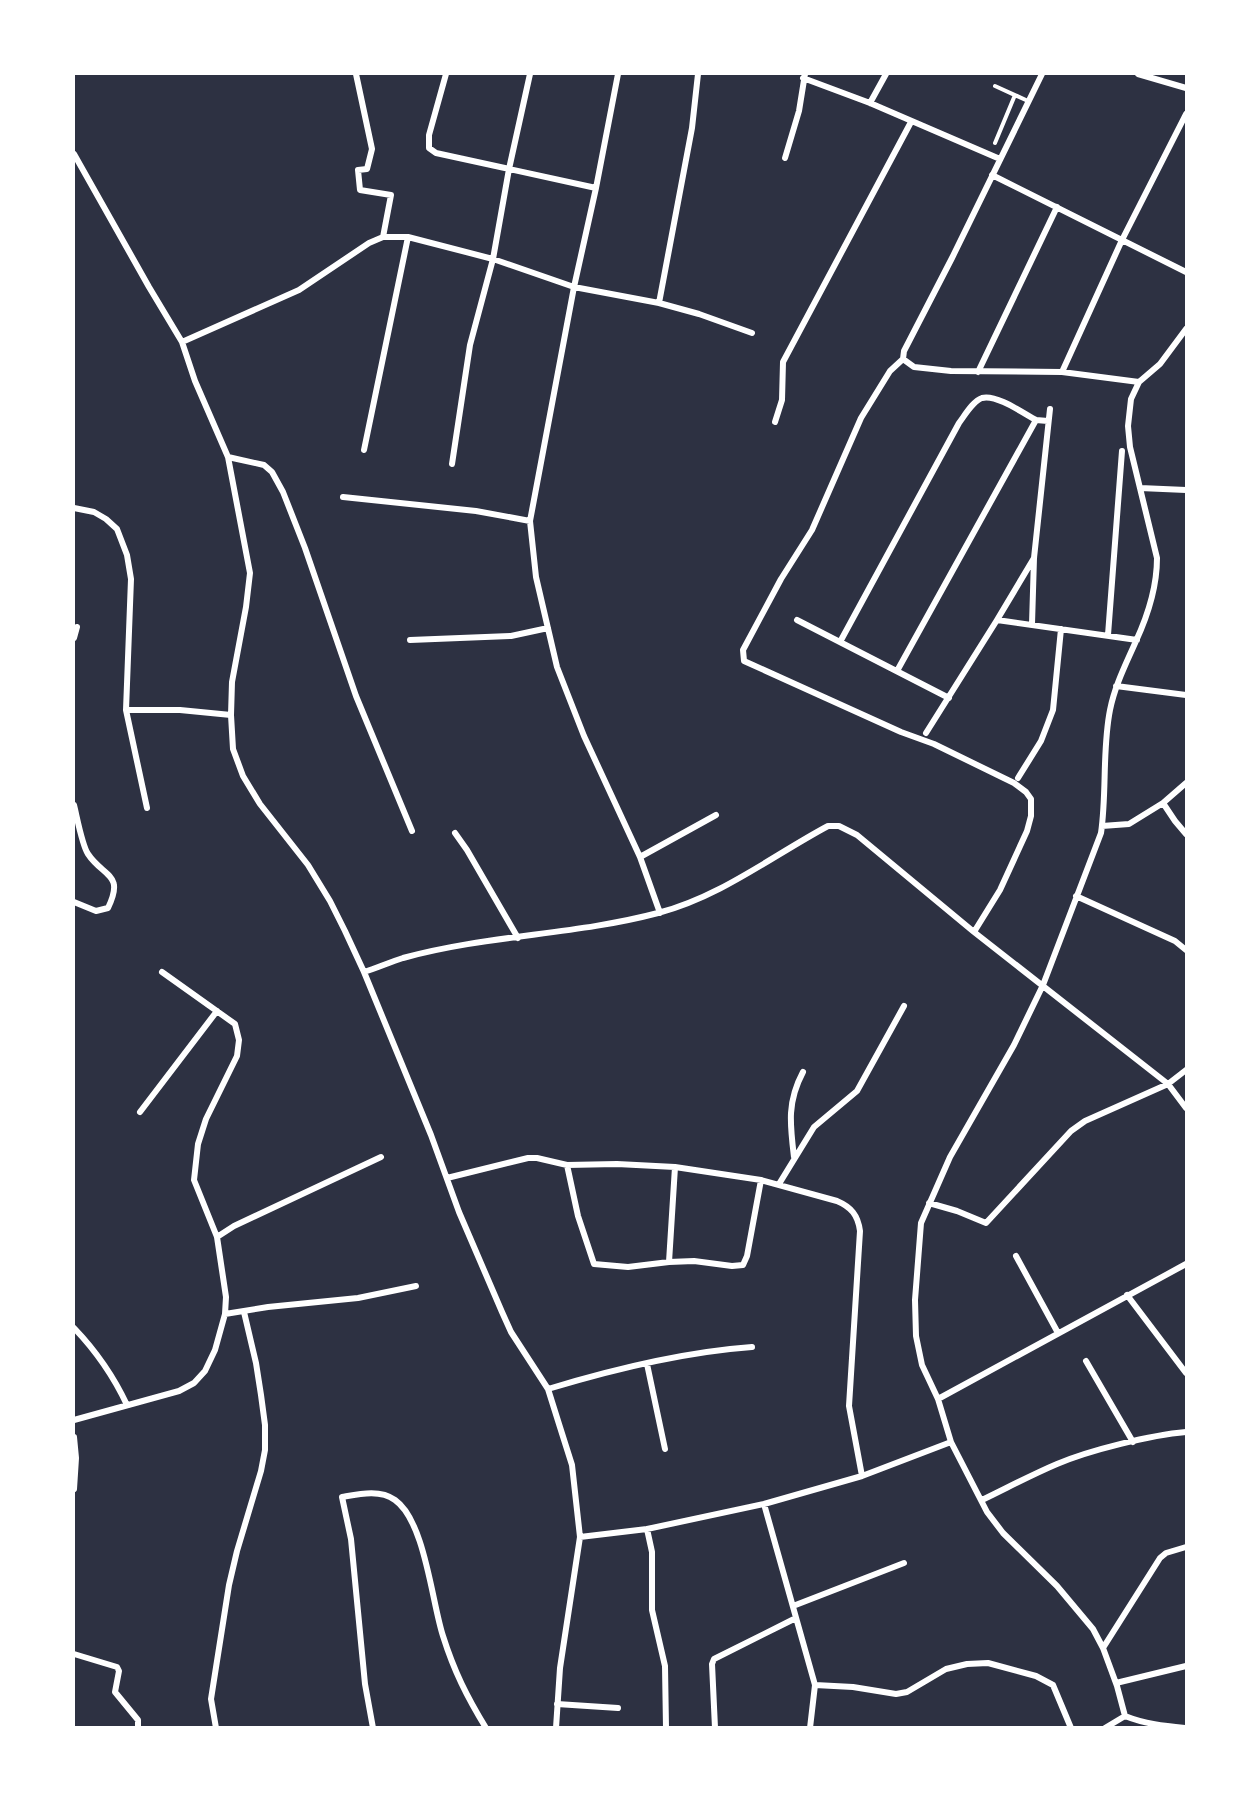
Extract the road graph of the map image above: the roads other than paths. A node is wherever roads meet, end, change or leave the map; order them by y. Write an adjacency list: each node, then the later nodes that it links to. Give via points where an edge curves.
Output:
1 (356, 74): 25 (street, via 372,149 367,170 358,170 360,190 391,195)
2 (446, 74): 21 (street, via 429,148)
3 (530, 74): 21 (street)
4 (618, 74): 23 (street)
5 (698, 74): 31 (street, via 692,128)
6 (886, 74): 14 (street)
7 (1042, 74): 13 (street)
8 (1138, 74): 11 (street)
9 (804, 76): 14 (street); 19 (street, via 799,111)
10 (995, 86): 12 (lane)
11 (1186, 87)
12 (1015, 95): 13 (lane); 17 (lane)
13 (1028, 101): 20 (street)
14 (870, 103): 16 (street)
15 (1186, 114): 27 (street)
16 (911, 122): 20 (street); 42 (street, via 783,362 782,399)
17 (995, 142)
18 (74, 154): 34 (street)
19 (785, 158)
20 (1000, 159): 22 (street)
21 (510, 170): 23 (street); 28 (street)
22 (992, 175): 24 (street); 35 (street)
23 (596, 188): 30 (street)
24 (1057, 207): 27 (street); 36 (street)
25 (383, 237): 26 (street); 34 (street, via 299,290)
26 (408, 237): 28 (street); 43 (street)
27 (1122, 240): 29 (street); 37 (street)
28 (494, 259): 30 (street); 46 (street, via 470,345)
29 (1186, 272)
30 (574, 287): 31 (street); 51 (street)
31 (659, 303): 33 (street)
32 (1186, 329): 38 (street, via 1160,364)
33 (752, 333)
34 (182, 342): 45 (street)
35 (903, 359): 36 (street, via 914,367); 85 (street, via 890,371 861,418 812,530 743,650 744,661 934,744 1026,792 1031,799 1027,831 1000,890)
36 (978, 372): 37 (street)
37 (1062, 372): 38 (street)
38 (1138, 382): 47 (street, via 1131,399 1128,426)
39 (1050, 409): 41 (street)
40 (1036, 420): 41 (street); 63 (street, via 995,398 982,398 974,404 959,423); 64 (street)
41 (1048, 421): 52 (street)
42 (775, 422)
43 (364, 450)
44 (1122, 451): 59 (street)
45 (228, 458): 69 (street, via 250,573 232,682); 78 (street, via 264,465 283,492 356,696)
46 (452, 464)
47 (1140, 488): 48 (street); 62 (street, via 1157,558 1157,574)
48 (1186, 490)
49 (344, 497): 51 (street)
50 (74, 508): 68 (street, via 106,519 117,529 127,555 131,579)
51 (531, 521): 57 (street, via 536,577)
52 (1034, 558): 54 (street); 55 (street)
53 (797, 620): 63 (street)
54 (997, 620): 55 (street); 67 (street)
55 (1032, 624): 58 (street)
56 (77, 627): 60 (street)
57 (548, 628): 61 (street, via 511,636); 81 (street, via 557,667 584,736)
58 (1061, 629): 59 (street); 71 (street, via 1053,710 1041,741)
59 (1108, 635): 62 (street)
60 (74, 638)
61 (410, 640)
62 (1137, 640): 65 (street)
63 (840, 642): 64 (street)
64 (897, 671): 67 (street)
65 (1116, 686): 66 (street); 77 (street, via 1109,711)
66 (1186, 695)
67 (949, 698): 70 (street)
68 (126, 710): 69 (street); 75 (street)
69 (231, 714): 89 (street, via 233,749 243,776 308,865)
70 (926, 733)
71 (1018, 778)
72 (1186, 783): 73 (street)
73 (1163, 803): 77 (street, via 1129,824); 80 (street)
74 (74, 805): 83 (street, via 88,854 112,877 115,894 108,908 96,911)
75 (147, 808)
76 (716, 815): 81 (street)
77 (1102, 826): 82 (street)
78 (412, 831)
79 (454, 833): 86 (street)
80 (1186, 834)
81 (640, 857): 84 (street)
82 (1076, 896): 87 (street, via 1162,934); 90 (street)
83 (74, 902)
84 (660, 913): 85 (street, via 731,883 828,826 839,826 857,835); 86 (street)
85 (974, 932): 90 (street)
86 (518, 938): 89 (street, via 434,951)
87 (1186, 950)
88 (162, 972): 92 (street)
89 (364, 972): 102 (street)
90 (1043, 985): 95 (street); 105 (street)
91 (904, 1006): 99 (street, via 857,1091 814,1127)
92 (216, 1011): 97 (street); 106 (street, via 235,1024 239,1040 237,1056 198,1144 194,1180)
93 (1186, 1071): 95 (street)
94 (803, 1072): 99 (street, via 795,1088 789,1121)
95 (1168, 1084): 96 (street); 105 (street, via 1071,1131 986,1223)
96 (1186, 1108)
97 (140, 1112)
98 (381, 1157): 106 (street)
99 (794, 1158): 104 (street)
100 (567, 1165): 101 (street); 102 (street, via 528,1158); 108 (street, via 594,1264 628,1267)
101 (675, 1167): 103 (street); 108 (street)
102 (447, 1178): 120 (street, via 511,1332)
103 (761, 1180): 104 (street); 108 (street, via 743,1264)
104 (779, 1184): 129 (street, via 848,1206 860,1231 849,1406)
105 (929, 1203): 121 (street, via 921,1223 916,1327 922,1365)
106 (217, 1237): 113 (street)
107 (1016, 1256): 115 (street)
108 (669, 1262)
109 (1186, 1264): 111 (street)
110 (416, 1286): 112 (street, via 358,1298 268,1306)
111 (1127, 1295): 115 (street); 119 (street)
112 (244, 1312): 113 (street); 148 (street, via 266,1425 265,1450 230,1585 211,1699)
113 (225, 1314): 122 (street, via 215,1350 194,1383)
114 (74, 1328): 122 (street, via 103,1361)
115 (1058, 1333): 121 (street)
116 (752, 1347): 118 (street)
117 (1086, 1361): 127 (street)
118 (647, 1364): 120 (street); 128 (street)
119 (1186, 1373)
120 (548, 1389): 134 (street, via 572,1465)
121 (938, 1400): 126 (street)
122 (127, 1405): 123 (street)
123 (74, 1420)
124 (1186, 1432): 127 (street)
125 (74, 1437): 130 (street)
126 (951, 1442): 129 (street); 131 (street)
127 (1133, 1442): 131 (street, via 1058,1463)
128 (665, 1449)
129 (862, 1476): 132 (street)
130 (74, 1489)
131 (982, 1500): 139 (street, via 1009,1540 1057,1586 1093,1629)
132 (764, 1504): 133 (street); 137 (street)
133 (647, 1529): 134 (street); 152 (street, via 652,1552 652,1610 665,1666)
134 (580, 1537): 144 (street)
135 (1186, 1547): 139 (street, via 1160,1558)
136 (904, 1563): 137 (street)
137 (793, 1606): 138 (street)
138 (796, 1618): 143 (street); 153 (street, via 714,1659)
139 (1103, 1648): 142 (street)
140 (74, 1654): 147 (street, via 117,1667 115,1692 138,1720)
141 (1186, 1666): 142 (street)
142 (1116, 1683): 146 (street)
143 (815, 1685): 154 (street); 155 (street, via 896,1694 914,1689 946,1669 988,1663 1036,1676 1053,1685)
144 (557, 1704): 145 (street); 151 (street)
145 (618, 1708)
146 (1125, 1716): 156 (street); 157 (street, via 1159,1726)
147 (138, 1728)
148 (216, 1728)
149 (373, 1728): 150 (street, via 351,1539 342,1497 368,1493 394,1499 404,1508 428,1570 457,1677)
150 (486, 1728)
151 (556, 1728)
152 (666, 1728)
153 (715, 1728)
154 (810, 1728)
155 (1071, 1728)
156 (1105, 1728)
157 (1185, 1728)

